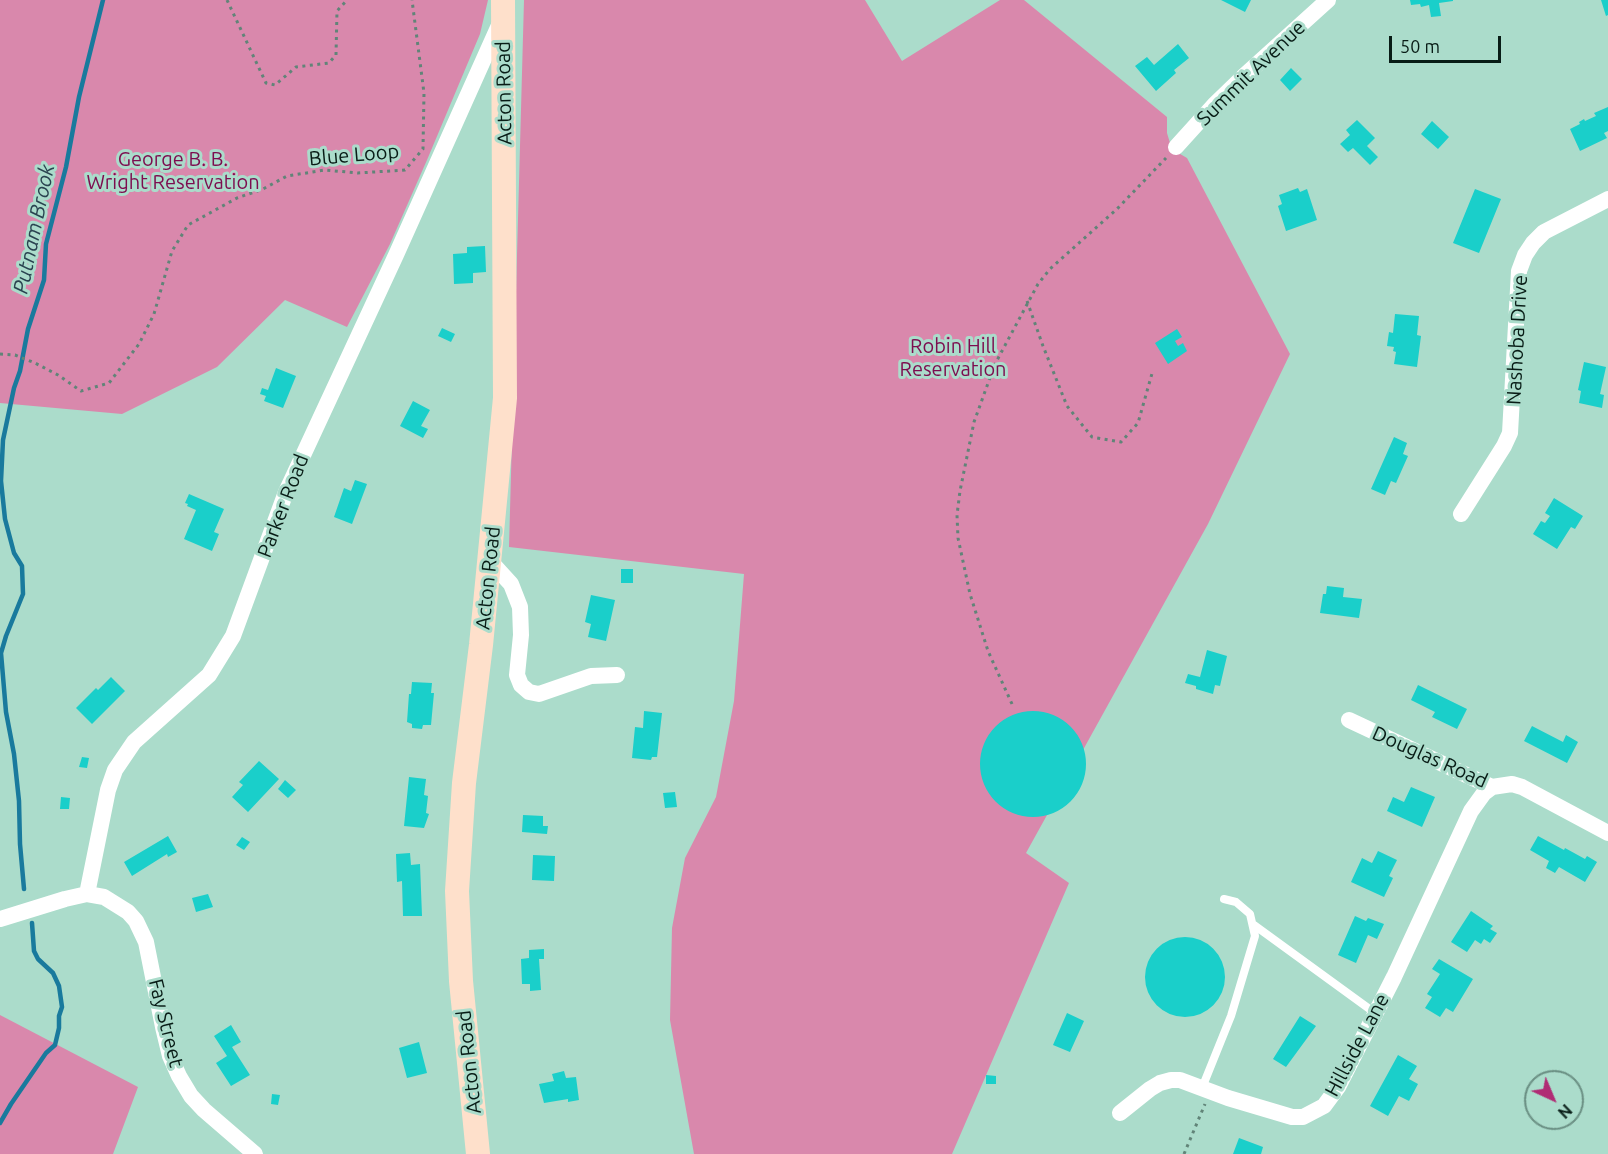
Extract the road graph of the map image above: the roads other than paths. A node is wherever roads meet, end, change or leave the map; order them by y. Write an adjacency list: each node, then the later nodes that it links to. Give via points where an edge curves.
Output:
1 (1328, 0): 3 (street, Summit Avenue, via 1214,105)
2 (505, 5): 6 (main road, Acton Road, via 505,398); 11 (street, Parker Road, via 396,255 286,492 233,636 209,675 134,742 115,770)
3 (1176, 147)
4 (1608, 199): 5 (street, Nashoba Drive, via 1544,232 1525,255 1519,271 1510,433)
5 (1461, 514)
6 (490, 561): 7 (street, via 511,584 520,607 516,675 521,685 539,694 591,676); 19 (main road, Acton Road, via 464,783 457,891 460,981)
7 (617, 675)
8 (1349, 720): 9 (street, Douglas Road)
9 (1492, 787): 10 (street, Douglas Road, via 1522,787); 15 (street, Hillside Lane, via 1471,811)
10 (1608, 832)
11 (87, 894): 13 (street); 18 (street, Fay Street, via 109,899 136,921 146,942 168,1046 179,1076 204,1110)
12 (1224, 899): 14 (lane, via 1243,907)
13 (0, 919)
14 (1254, 925): 15 (lane); 16 (lane, via 1256,936)
15 (1375, 1013): 16 (street, Hillside Lane, via 1332,1097 1314,1112 1292,1117)
16 (1206, 1090): 17 (street, Hillside Lane, via 1180,1080 1160,1083)
17 (1120, 1113)
18 (255, 1154)
19 (478, 1154)

